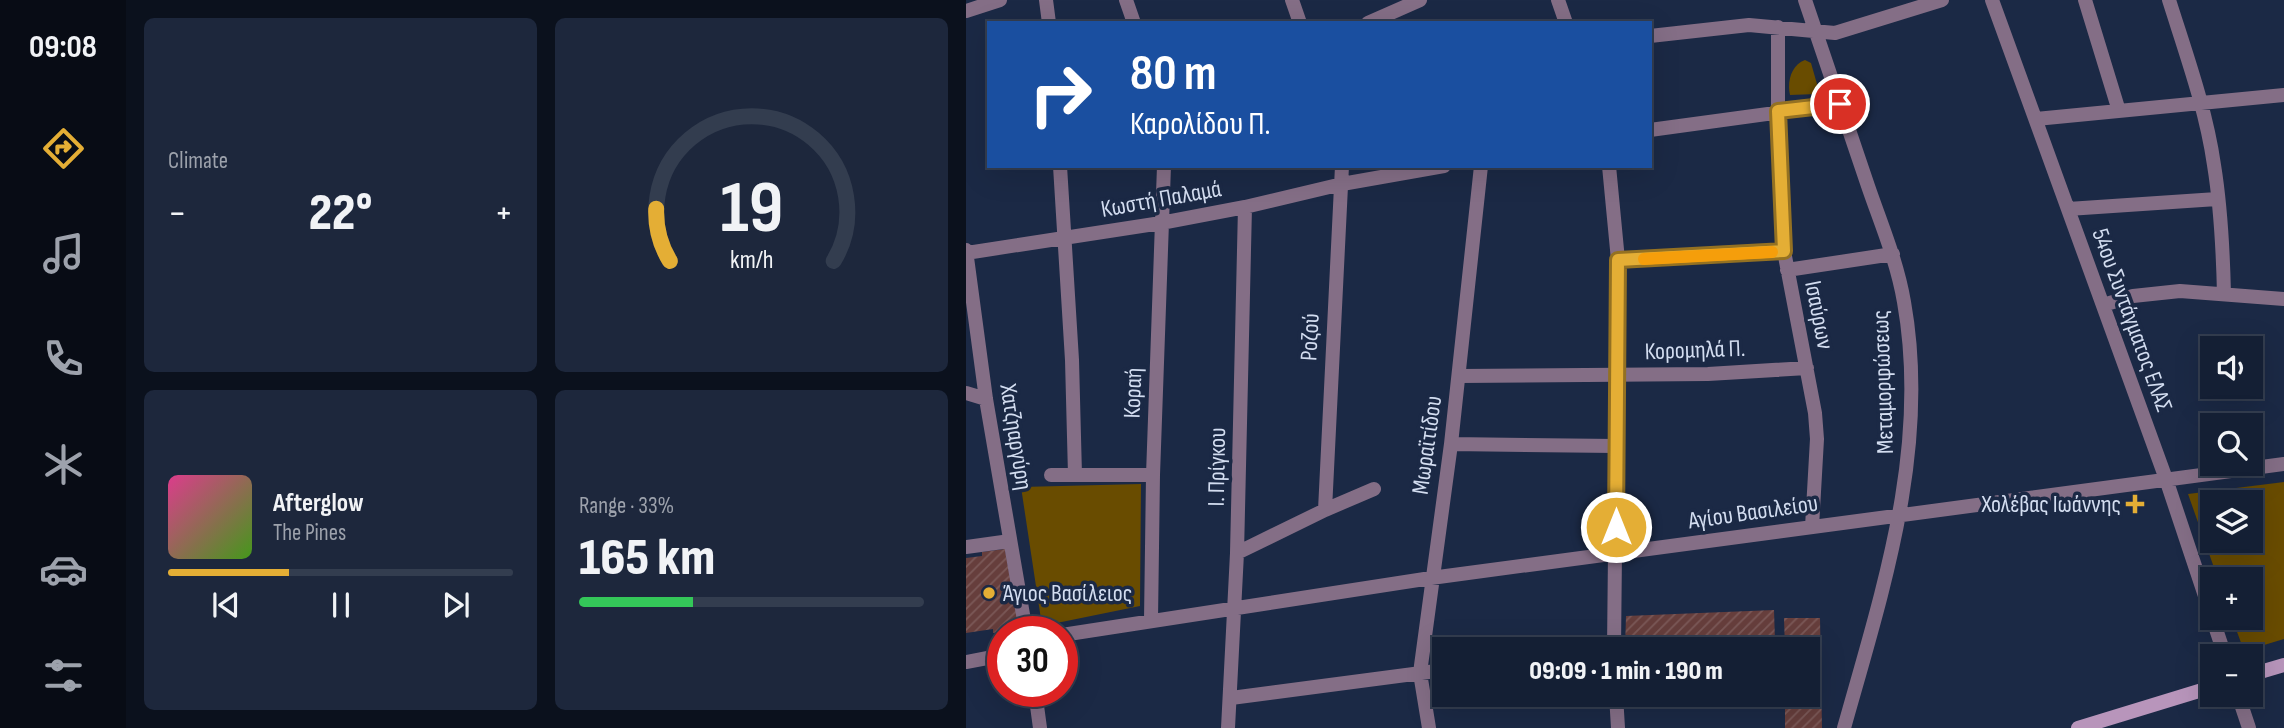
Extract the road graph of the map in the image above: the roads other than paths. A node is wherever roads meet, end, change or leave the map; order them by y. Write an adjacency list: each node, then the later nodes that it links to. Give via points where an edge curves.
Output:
1 (1000, 0): 12 (street)
2 (1046, 0): 13 (street)
3 (1126, 0): 14 (street)
4 (1293, 0): 15 (street)
5 (1420, 0): 16 (street)
6 (1558, 0): 17 (street)
7 (1805, 0): 19 (street, Μεταμορφώσεως)
8 (1942, 0): 19 (street, via 1840,32)
9 (1992, 0): 26 (street, 54ου Συντάγματος ΕΛΑΣ)
10 (2085, 0): 25 (street)
11 (2169, 0): 22 (street)
12 (966, 11)
13 (1049, 21)
14 (1133, 21)
15 (1299, 21)
16 (1373, 21)
17 (1565, 21)
18 (1778, 27): 19 (street); 20 (street, via 1721,27); 24 (street, Ισαύρων)
19 (1816, 32): 23 (street, Μεταμορφώσεως)
20 (1652, 36)
21 (2284, 95): 22 (street)
22 (2201, 102): 25 (street); 35 (street)
23 (1840, 104): 24 (street); 42 (street, Μεταμορφώσεως)
24 (1778, 111): 27 (street); 40 (street, Ισαύρων)
25 (2119, 111): 26 (street)
26 (2036, 119): 37 (street, 54ου Συντάγματος ΕΛΑΣ)
27 (1652, 130)
28 (1060, 168): 39 (street)
29 (1164, 168): 38 (street, Κοραή)
30 (1342, 168): 34 (street, Ροζού)
31 (1433, 168): 34 (street, Κωστή Παλαμά)
32 (1481, 168): 50 (street, Μωραϊτίδου)
33 (1609, 168): 43 (street)
34 (1342, 184): 36 (street, Κωστή Παλαμά); 61 (street, Ροζού)
35 (2217, 199): 37 (street); 45 (street)
36 (1245, 207): 38 (street, Κωστή Παλαμά); 66 (street, Ι. Πρίγκου)
37 (2068, 209): 47 (street, 54ου Συντάγματος ΕΛΑΣ)
38 (1161, 223): 39 (street, Κωστή Παλαμά); 58 (street, Κοραή)
39 (1065, 238): 41 (street, Κωστή Παλαμά); 57 (street)
40 (1784, 251): 43 (street); 44 (street, Ισαύρων)
41 (966, 252): 52 (street, Χατζηαργύρη)
42 (1893, 254): 44 (street); 62 (street, Μεταμορφώσεως, via 1904,304 1910,377 1909,450)
43 (1618, 260): 49 (street)
44 (1787, 270): 48 (street, Ισαύρων)
45 (2224, 294): 46 (street); 47 (street, via 2180,291)
46 (2284, 299)
47 (2102, 305): 59 (street, 54ου Συντάγματος ΕΛΑΣ)
48 (1807, 368): 49 (street, Κορομηλά Π.); 63 (street, Ισαύρων, via 1817,439)
49 (1616, 374): 50 (street, Κορομηλά Π.); 54 (street)
50 (1460, 376): 53 (street, Μωραϊτίδου)
51 (966, 393): 52 (street)
52 (986, 399): 64 (street, Χατζηαργύρη)
53 (1451, 444): 54 (street); 68 (street, Μωραϊτίδου)
54 (1616, 446): 67 (street)
55 (2284, 464): 59 (street, Αγίου Βασιλείου)
56 (1051, 475): 57 (street)
57 (1075, 475): 58 (street)
58 (1153, 475): 71 (street, Κοραή)
59 (2166, 479): 62 (street, Αγίου Βασιλείου); 74 (street, 54ου Συντάγματος ΕΛΑΣ)
60 (1374, 489): 61 (street)
61 (1325, 510): 66 (street)
62 (1899, 515): 63 (street, Αγίου Βασιλείου); 90 (street, Μεταμορφώσεως)
63 (1812, 527): 67 (street, Αγίου Βασιλείου)
64 (1010, 541): 65 (street); 70 (street, Χατζηαργύρη)
65 (966, 547)
66 (1237, 554): 69 (street, Ι. Πρίγκου)
67 (1615, 555): 68 (street, Αγίου Βασιλείου); 73 (street)
68 (1431, 579): 69 (street, Αγίου Βασιλείου); 80 (street, Μωραϊτίδου)
69 (1234, 608): 71 (street, Αγίου Βασιλείου); 82 (street, Ι. Πρίγκου)
70 (1023, 616)
71 (1151, 620): 72 (street, Αγίου Βασιλείου)
72 (1078, 632)
73 (1612, 637)
74 (2221, 644)
75 (987, 658): 76 (street)
76 (966, 662)
77 (2284, 665): 78 (street)
78 (2263, 671)
79 (1432, 672): 80 (street)
80 (1420, 673): 82 (street); 88 (street, Μωραϊτίδου)
81 (2200, 691): 91 (street)
82 (1231, 698): 87 (street, Ι. Πρίγκου)
83 (1037, 707): 86 (street)
84 (1617, 707): 89 (street)
85 (2242, 707): 92 (street)
86 (1040, 728)
87 (1228, 728)
88 (1430, 728)
89 (1618, 728)
90 (1844, 728)
91 (2078, 728)
92 (2249, 728)

